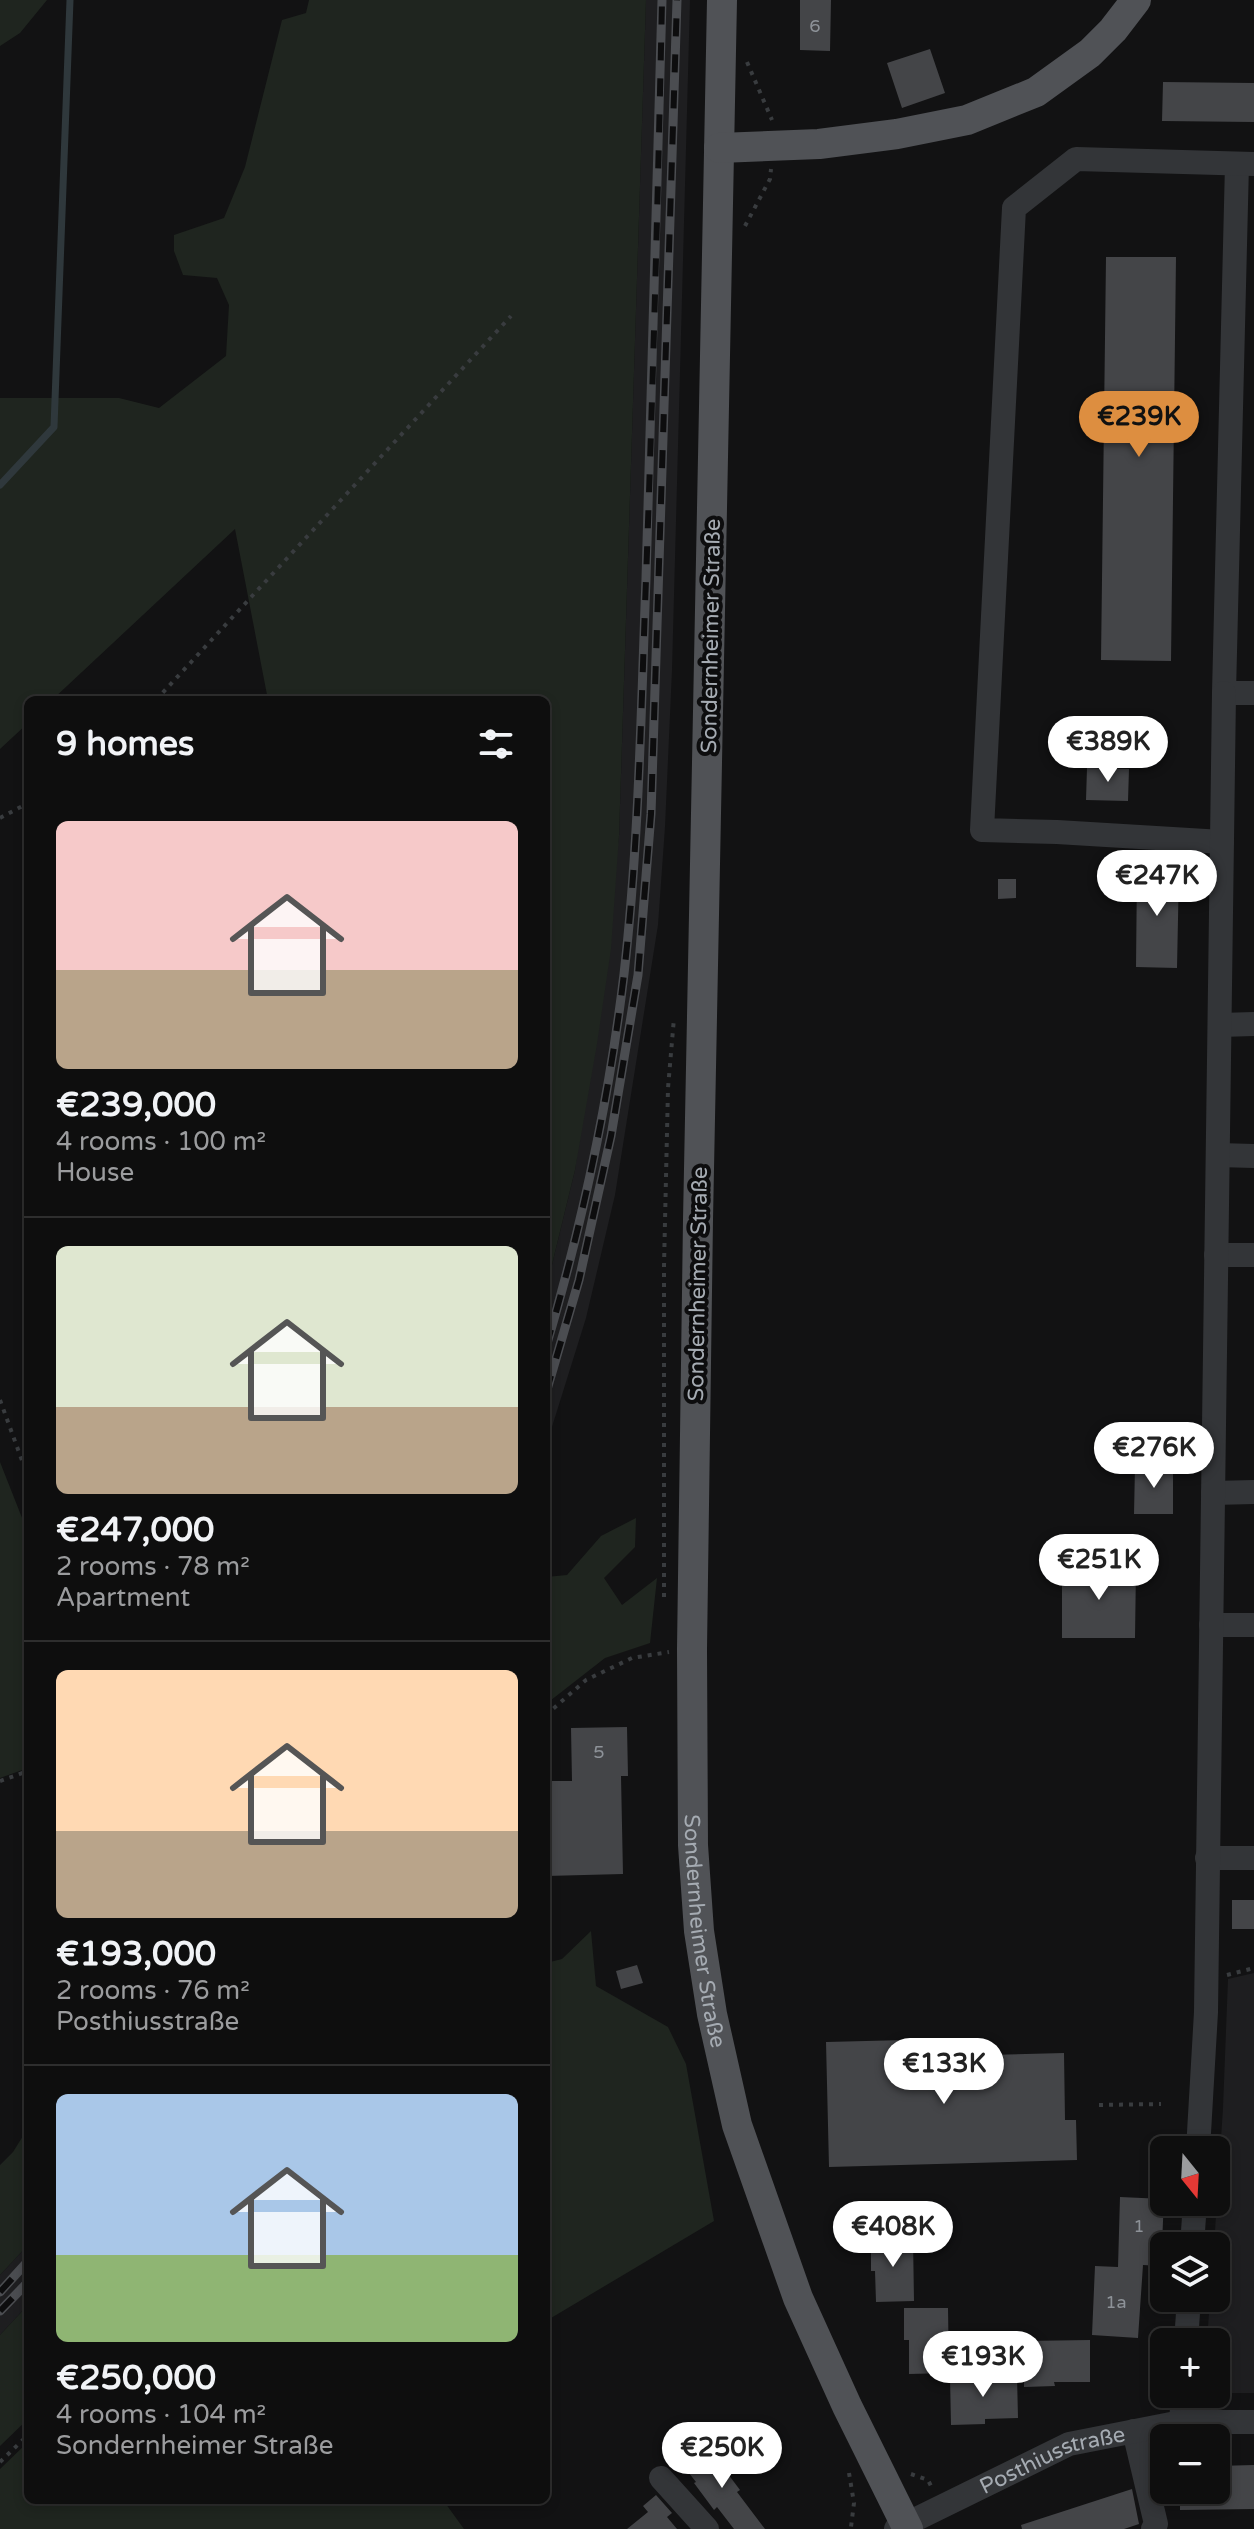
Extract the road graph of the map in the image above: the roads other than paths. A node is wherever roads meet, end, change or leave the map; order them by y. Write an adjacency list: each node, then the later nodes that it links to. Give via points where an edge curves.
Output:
1 (722, 0): 3 (main road, Sondernheimer Straße)
2 (1136, 0): 3 (main road, via 1090,53 1036,92 967,120 819,144)
3 (719, 148): 26 (main road, Sondernheimer Straße, via 692,1649 698,1916 726,2084 755,2182 798,2298)
4 (1246, 164): 5 (street); 7 (street, via 1076,159 1014,208 982,830)
5 (1224, 693): 6 (street); 7 (street)
6 (1254, 693)
7 (1222, 842): 9 (street)
8 (1254, 1024): 9 (street)
9 (1220, 1025): 10 (street)
10 (1218, 1155): 11 (street); 12 (street)
11 (1254, 1156)
12 (1216, 1255): 13 (street); 15 (street)
13 (1254, 1255)
14 (1254, 1492): 15 (street)
15 (1213, 1493): 16 (street)
16 (1211, 1625): 17 (street); 18 (street)
17 (1254, 1625)
18 (1207, 1858): 19 (street); 20 (street)
19 (1254, 1858)
20 (1199, 2136)
21 (1182, 2408): 22 (street)
22 (1181, 2422): 23 (street, Posthiusstraße); 24 (street, Posthiusstraße)
23 (1254, 2422)
24 (1134, 2431): 26 (street, Posthiusstraße, via 1069,2444); 28 (street)
25 (661, 2478): 27 (street)
26 (903, 2527)
27 (707, 2529)
28 (1153, 2529)

